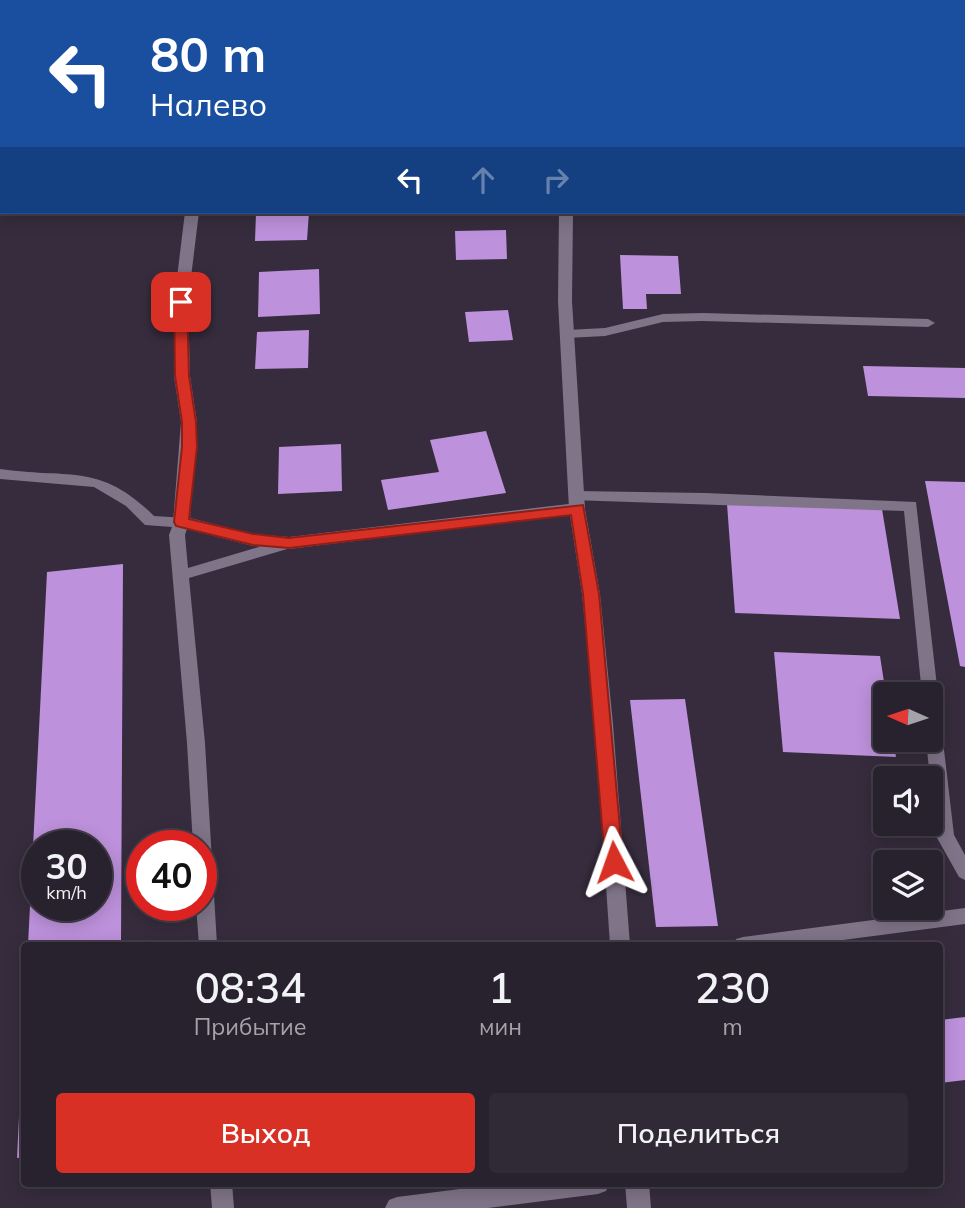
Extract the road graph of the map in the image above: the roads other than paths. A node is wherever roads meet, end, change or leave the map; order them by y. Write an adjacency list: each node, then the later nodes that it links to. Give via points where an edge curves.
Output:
1 (192, 214): 7 (street, via 181,302 189,447)
2 (566, 214): 4 (street)
3 (928, 323): 4 (lane, via 703,317)
4 (567, 334): 6 (street)
5 (0, 474): 7 (lane, via 101,482 131,499 150,521)
6 (577, 503): 8 (street); 10 (lane, via 705,498 911,506); 15 (street, via 603,711)
7 (181, 522): 8 (street, via 253,540); 9 (lane, via 177,536)
8 (289, 543): 9 (lane)
9 (182, 575): 14 (lane)
10 (929, 682)
11 (936, 752): 12 (lane, via 944,836)
12 (965, 872)
13 (965, 916): 16 (lane)
14 (208, 942)
15 (620, 942)
16 (766, 942)
17 (221, 1187): 20 (lane)
18 (566, 1187): 21 (street)
19 (637, 1187): 22 (street)
20 (223, 1208)
21 (397, 1208)
22 (639, 1208)

